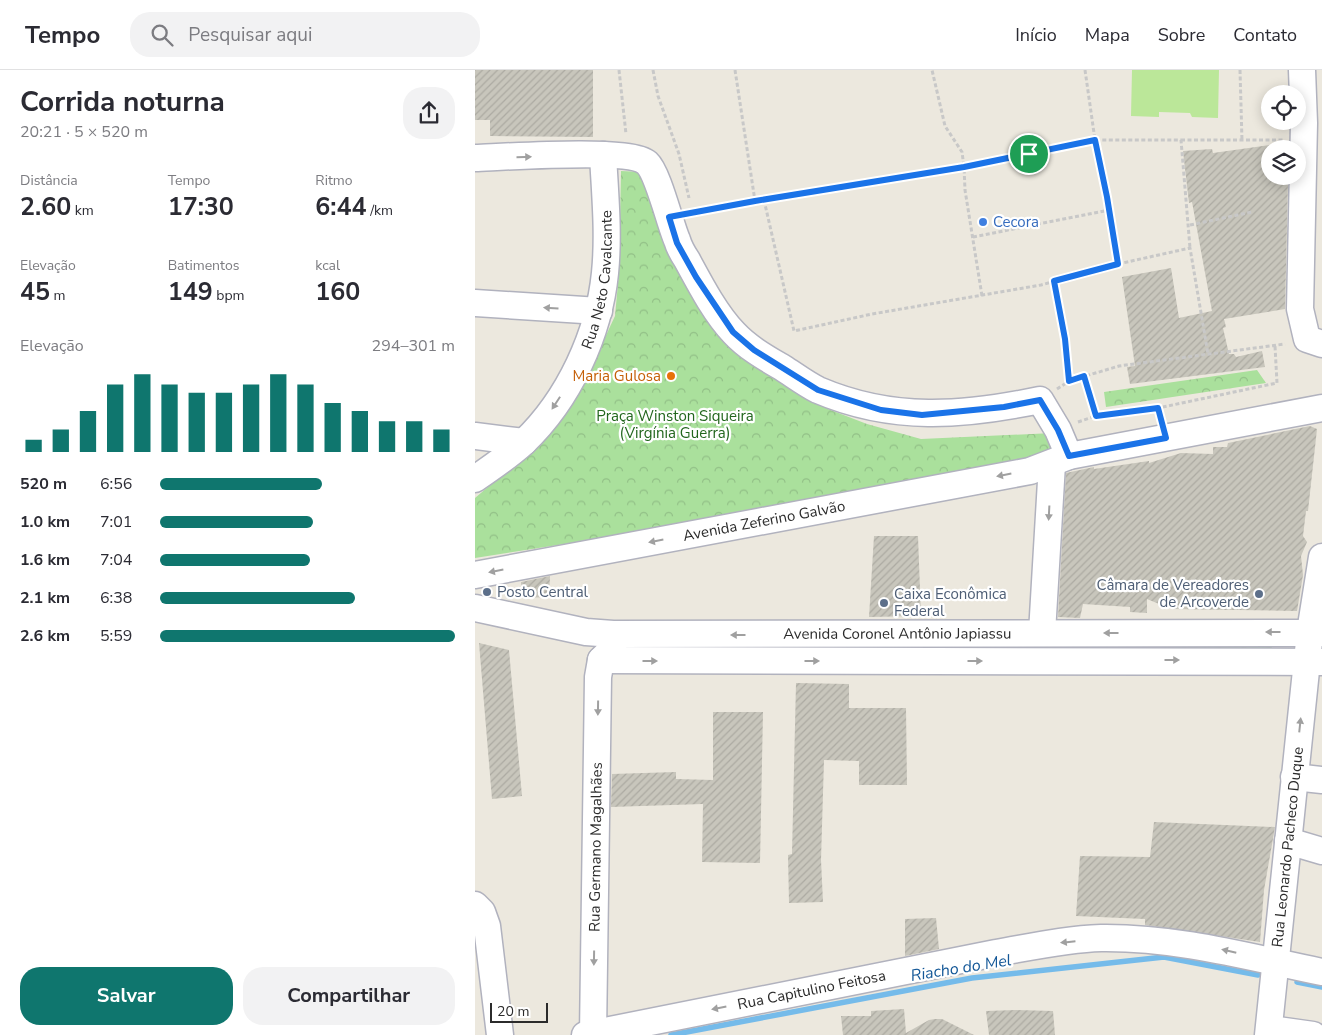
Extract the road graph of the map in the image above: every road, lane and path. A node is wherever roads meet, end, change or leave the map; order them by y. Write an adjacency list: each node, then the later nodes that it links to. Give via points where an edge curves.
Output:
1 (619, 70): 14 (path)
2 (653, 70): 20 (path, via 658,96 679,154)
3 (735, 70): 17 (path)
4 (932, 70): 15 (path, via 945,126 962,152)
5 (1085, 70): 8 (path)
6 (1240, 70): 10 (path)
7 (1302, 70): 11 (street)
8 (1095, 140): 9 (path); 15 (path); 18 (path)
9 (1181, 140): 10 (path); 21 (path)
10 (1241, 141): 11 (path)
11 (1311, 144): 29 (street, via 1300,309)
12 (603, 155): 13 (street, one-way to 12); 14 (street); 28 (street, Rua Neto Cavalcante, via 607,233)
13 (475, 158)
14 (638, 160): 20 (street, via 655,177)
15 (964, 167): 16 (path); 22 (path)
16 (764, 200): 17 (path); 26 (path, via 794,331)
17 (755, 201): 20 (path)
18 (1109, 210): 22 (path); 24 (path)
19 (1252, 212): 21 (path)
20 (680, 215): 34 (street, via 677,243 733,332 754,350 818,390 881,410 922,415 958,413)
21 (1190, 225): 23 (path)
22 (973, 237): 26 (path)
23 (1190, 248): 24 (path); 31 (path)
24 (1118, 264): 25 (path)
25 (1054, 281): 26 (path); 33 (path)
26 (982, 296)
27 (475, 304): 28 (street, one-way to 27)
28 (599, 311): 39 (street, Rua Neto Cavalcante, one-way to 39, via 568,384 550,412)
29 (1315, 341): 30 (path)
30 (1275, 346): 31 (path); 35 (path, via 1277,383)
31 (1208, 354): 32 (path, via 1119,366)
32 (1084, 376): 33 (path); 35 (path, via 1096,416)
33 (1069, 381): 34 (path)
34 (1040, 400): 40 (street, via 1058,430)
35 (1158, 408): 38 (path)
36 (1322, 408): 38 (street, Avenida Zeferino Galvão)
37 (475, 436): 39 (street)
38 (1166, 438): 40 (street, Avenida Zeferino Galvão)
39 (524, 442): 41 (street, Rua Neto Cavalcante)
40 (1060, 460): 43 (street, Avenida Zeferino Galvão, one-way to 43, via 1030,471); 47 (street, one-way to 47)
41 (475, 479)
42 (1322, 557): 46 (street, Rua Leonardo Pacheco Duque)
43 (475, 575)
44 (475, 608): 48 (street, Avenida Coronel Antônio Japiassu, via 587,632)
45 (475, 620): 50 (street, via 582,648)
46 (1316, 632): 47 (street, Avenida Coronel Antônio Japiassu, one-way to 47); 52 (street, Rua Leonardo Pacheco Duque)
47 (1042, 633): 49 (street, Avenida Coronel Antônio Japiassu)
48 (641, 635): 49 (street, Avenida Coronel Antônio Japiassu, one-way to 48); 50 (street, via 621,642)
49 (771, 635): 51 (street)
50 (601, 660): 51 (street, Avenida Coronel Antônio Japiassu, one-way to 51); 61 (street, Rua Germano Magalhães, one-way to 61, via 598,677)
51 (771, 661): 52 (street, Avenida Coronel Antônio Japiassu, one-way to 52)
52 (1315, 661): 53 (street, Rua Leonardo Pacheco Duque, one-way to 52)
53 (1294, 777): 54 (street); 55 (street, Rua Leonardo Pacheco Duque)
54 (1322, 780)
55 (1288, 841): 56 (street); 58 (street, Rua Leonardo Pacheco Duque)
56 (1322, 851)
57 (475, 905): 62 (street, via 482,912 487,926)
58 (1277, 963): 59 (street, Rua Capitulino Feitosa); 60 (street, Rua Leonardo Pacheco Duque); 61 (street, Rua Capitulino Feitosa, one-way to 61, via 1212,948 1153,940 1100,938 996,953)
59 (1322, 972)
60 (1269, 1032): 63 (street)
61 (591, 1034)
62 (500, 1035)
63 (1313, 1035)

